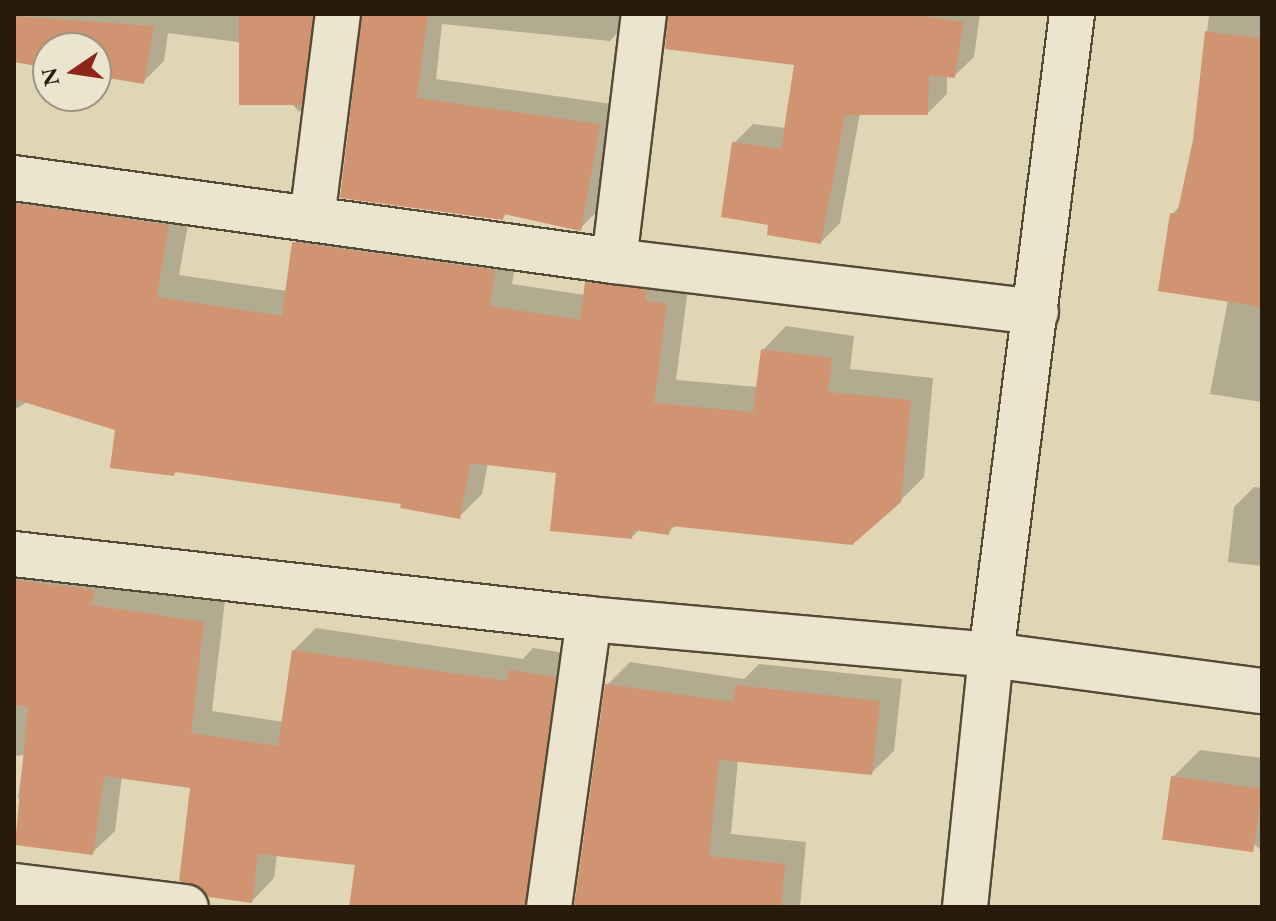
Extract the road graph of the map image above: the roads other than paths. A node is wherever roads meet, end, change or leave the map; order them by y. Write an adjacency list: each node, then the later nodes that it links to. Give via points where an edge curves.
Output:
1 (338, 14): 5 (street)
2 (644, 14): 6 (street)
3 (1072, 14): 7 (street)
4 (14, 178): 5 (street)
5 (312, 219): 6 (street)
6 (614, 261): 7 (street)
7 (1036, 312): 10 (street)
8 (14, 554): 9 (street)
9 (589, 619): 10 (street); 14 (street)
10 (991, 655): 11 (street); 15 (street)
11 (1262, 691)
12 (14, 886): 13 (street)
13 (186, 907)
14 (549, 907)
15 (965, 907)

